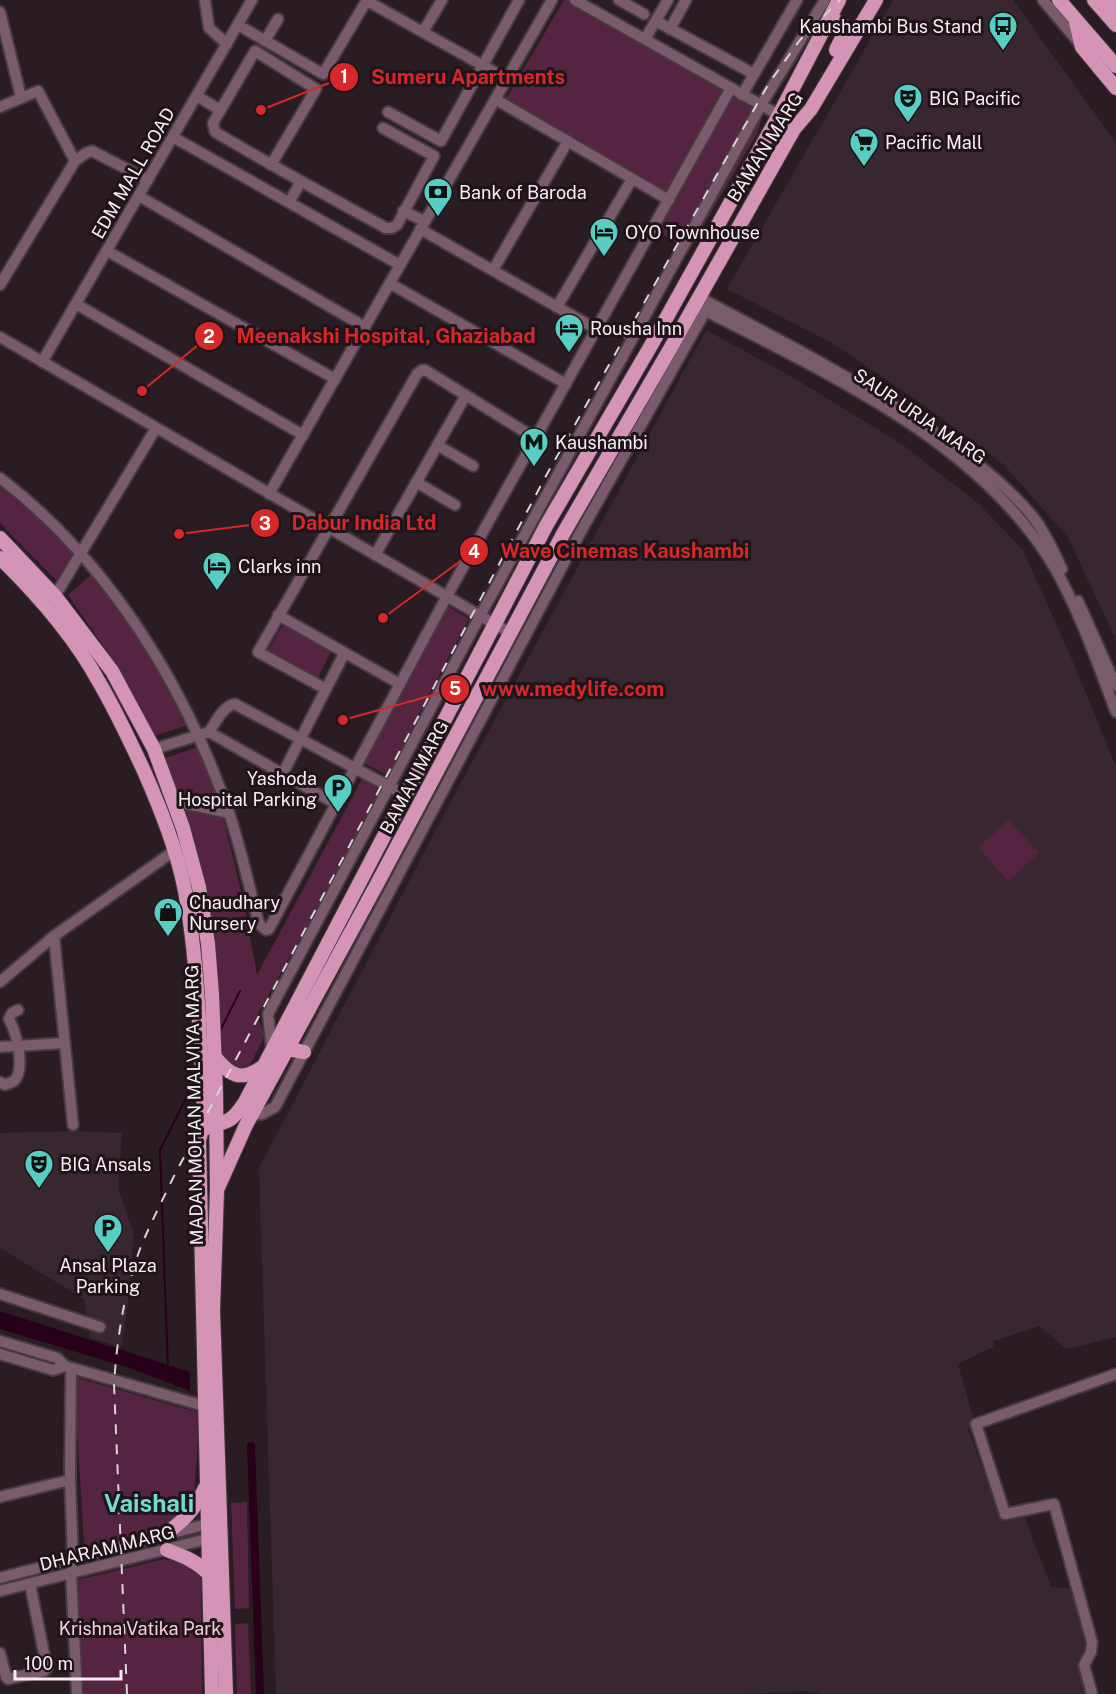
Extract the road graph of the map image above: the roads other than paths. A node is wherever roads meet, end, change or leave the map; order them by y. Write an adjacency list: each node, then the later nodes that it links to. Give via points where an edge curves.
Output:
1 (205, 0): 32 (street, via 209,28)
2 (252, 0): 26 (street, EDM MALL ROAD)
3 (367, 0): 29 (street); 31 (street, via 322,74)
4 (442, 0): 29 (street)
5 (519, 0): 34 (street)
6 (552, 0): 37 (street)
7 (575, 0): 30 (street)
8 (619, 0): 21 (street)
9 (686, 0): 28 (street)
10 (797, 0): 36 (street)
11 (825, 0): 44 (street)
12 (838, 0): 25 (main road, BAMAN MARG)
13 (876, 0): 50 (main road, BAMAN MARG, via 811,109)
14 (1043, 0): 33 (street)
15 (1059, 0): 22 (main road)
16 (1094, 0): 27 (main road)
17 (1109, 0): 19 (main road)
18 (663, 2): 24 (street)
19 (1116, 9)
20 (0, 12): 42 (street)
21 (644, 14)
22 (1075, 18): 33 (main road); 35 (main road)
23 (278, 19): 31 (street)
24 (656, 21): 28 (street); 30 (street)
25 (826, 23): 48 (main road, BAMAN MARG); 50 (main road, via 842,24 844,34)
26 (238, 24): 31 (street); 32 (street, EDM MALL ROAD)
27 (1116, 25)
28 (670, 28): 36 (street)
29 (423, 32): 34 (street)
30 (645, 39): 38 (street)
31 (265, 41)
32 (227, 44): 41 (street, EDM MALL ROAD)
33 (1082, 47): 39 (main road)
34 (482, 65): 37 (street); 47 (street, via 441,141)
35 (1116, 66)
36 (754, 74): 40 (street)
37 (507, 79): 43 (street)
38 (731, 88): 40 (street); 59 (street)
39 (1116, 88)
40 (742, 95): 44 (street)
41 (197, 96): 46 (street); 51 (street, EDM MALL ROAD)
42 (21, 98): 45 (street); 53 (street, via 35,90 39,92)
43 (495, 99): 52 (street); 62 (street)
44 (761, 105): 48 (street); 99 (street)
45 (0, 107)
46 (220, 110): 54 (street, via 213,123 214,132); 54 (street, via 255,51 316,89)
47 (388, 112)
48 (779, 115): 78 (main road, BAMAN MARG)
49 (383, 128): 61 (street, via 434,156)
50 (794, 129): 69 (main road, BAMAN MARG)
51 (173, 137): 56 (street, EDM MALL ROAD); 60 (street)
52 (568, 141): 55 (street); 65 (street)
53 (75, 161): 56 (street, via 92,152); 67 (street)
54 (271, 165): 57 (street)
55 (632, 179): 59 (street); 70 (street)
56 (148, 180): 58 (street, EDM MALL ROAD)
57 (301, 182): 60 (street); 61 (street, via 386,228 397,225)
58 (139, 196): 63 (street, EDM MALL ROAD); 71 (street)
59 (669, 200): 72 (street)
60 (289, 202): 64 (street)
61 (403, 211): 62 (street)
62 (422, 225): 64 (street); 65 (street)
63 (107, 250): 68 (street, EDM MALL ROAD); 75 (street)
64 (400, 265): 66 (street)
65 (493, 270): 70 (street)
66 (390, 284): 71 (street); 76 (street)
67 (0, 285)
68 (76, 304): 74 (street, EDM MALL ROAD); 83 (street)
69 (702, 304): 79 (main road, BAMAN MARG); 103 (street, SAUR URJA MARG, via 811,356 867,388 959,449 1006,489 1047,537 1091,627); 126 (street)
70 (557, 307): 72 (street)
71 (365, 327): 75 (street)
72 (596, 329): 76 (street)
73 (0, 337): 74 (street)
74 (42, 362): 81 (street)
75 (335, 379): 83 (street)
76 (566, 384): 84 (street)
77 (466, 395): 84 (street); 85 (street); 91 (street, via 425,370 419,372)
78 (616, 405): 79 (main road); 80 (main road, BAMAN MARG)
79 (632, 414): 82 (main road, BAMAN MARG)
80 (606, 422): 82 (main road); 100 (main road, BAMAN MARG)
81 (156, 428): 89 (street); 93 (street)
82 (622, 431): 101 (main road, BAMAN MARG)
83 (303, 435): 89 (street)
84 (535, 438): 97 (street)
85 (437, 445): 86 (street); 88 (street)
86 (473, 466)
87 (0, 478): 93 (street)
88 (416, 482): 90 (street); 94 (street)
89 (270, 494): 91 (street)
90 (455, 505)
91 (329, 528): 94 (street); 98 (street)
92 (0, 538): 96 (main road, MADAN MOHAN MALVIYA MARG)
93 (81, 554): 96 (street); 110 (street, via 144,638)
94 (375, 555): 97 (street)
95 (0, 558): 108 (main road, MADAN MOHAN MALVIYA MARG, via 64,630)
96 (55, 596): 106 (main road, MADAN MOHAN MALVIYA MARG)
97 (447, 596): 99 (street); 104 (street)
98 (278, 615): 102 (street); 107 (street, via 258,652)
99 (480, 616): 100 (street); 115 (street)
100 (494, 624): 101 (street); 116 (main road, BAMAN MARG)
101 (510, 633): 121 (main road, BAMAN MARG)
102 (344, 654): 104 (street); 107 (street)
103 (1106, 674): 105 (street, SAUR URJA MARG); 109 (street, SAUR URJA MARG)
104 (400, 684): 113 (street)
105 (1116, 686)
106 (121, 688): 108 (main road); 112 (main road, MADAN MOHAN MALVIYA MARG)
107 (326, 689): 111 (street)
108 (107, 696): 124 (main road, MADAN MOHAN MALVIYA MARG, via 153,791)
109 (1116, 712)
110 (204, 734): 111 (street, via 225,708 235,704); 112 (street); 114 (street); 119 (street)
111 (301, 738): 113 (street); 114 (street)
112 (154, 749): 117 (main road, MADAN MOHAN MALVIYA MARG)
113 (355, 768): 115 (street); 118 (street)
114 (283, 773): 118 (street)
115 (389, 786): 116 (street); 134 (street, via 268,1014)
116 (405, 795): 120 (main road, BAMAN MARG)
117 (173, 801): 119 (street); 136 (main road, MADAN MOHAN MALVIYA MARG, via 199,887 210,964)
118 (336, 804): 119 (street, via 272,927 266,930 260,924)
119 (230, 813)
120 (391, 821): 121 (main road); 123 (main road, BAMAN MARG)
121 (406, 829): 122 (main road, BAMAN MARG)
122 (399, 842): 123 (main road); 125 (main road, BAMAN MARG)
123 (376, 850): 134 (main road, BAMAN MARG)
124 (174, 851): 127 (street); 141 (main road, MADAN MOHAN MALVIYA MARG, via 185,890 194,958)
125 (377, 884): 126 (main road); 133 (main road, BAMAN MARG)
126 (390, 892): 135 (street)
127 (54, 936): 128 (street); 130 (street)
128 (0, 982)
129 (18, 1010): 131 (street, via 9,1019)
130 (65, 1043): 131 (street); 140 (street)
131 (18, 1045): 132 (street); 138 (street, via 14,1080 5,1085)
132 (0, 1047)
133 (287, 1049): 135 (main road); 139 (main road, BAMAN MARG)
134 (272, 1051): 137 (main road, BAMAN MARG)
135 (304, 1052): 139 (street, via 275,1107)
136 (214, 1056): 137 (main road, via 238,1076 252,1074); 141 (main road, MADAN MOHAN MALVIYA MARG)
137 (264, 1066): 141 (main road, BAMAN MARG, via 237,1115)
138 (0, 1082)
139 (249, 1120): 141 (main road, via 229,1134); 142 (main road, BAMAN MARG)
140 (73, 1125)
141 (209, 1132): 142 (main road, MADAN MOHAN MALVIYA MARG); 149 (main road, MADAN MOHAN MALVIYA MARG)
142 (217, 1190): 153 (main road, MADAN MOHAN MALVIYA MARG)
143 (0, 1294): 144 (street)
144 (100, 1327)
145 (0, 1341): 147 (street, via 57,1359)
146 (0, 1354): 147 (street, via 52,1370)
147 (68, 1367): 149 (street); 150 (street)
148 (1116, 1374): 167 (street, via 976,1424 1005,1514 1054,1504 1092,1642 1084,1665)
149 (204, 1406): 151 (main road, MADAN MOHAN MALVIYA MARG)
150 (70, 1480): 152 (street); 157 (street)
151 (206, 1486): 153 (main road, MADAN MOHAN MALVIYA MARG); 154 (main road, via 185,1520)
152 (0, 1497)
153 (214, 1522): 154 (street, DHARAM MARG); 155 (main road, MADAN MOHAN MALVIYA MARG)
154 (163, 1536): 157 (street, DHARAM MARG)
155 (214, 1538): 156 (street, DHARAM MARG); 159 (main road, MADAN MOHAN MALVIYA MARG); 166 (main road, MADAN MOHAN MALVIYA MARG)
156 (167, 1550): 158 (street, DHARAM MARG); 159 (main road, via 199,1564)
157 (73, 1559): 158 (street); 160 (street, DHARAM MARG)
158 (71, 1573): 161 (street, DHARAM MARG); 164 (street)
159 (208, 1573): 165 (main road, MADAN MOHAN MALVIYA MARG)
160 (0, 1578)
161 (30, 1584): 162 (street, DHARAM MARG); 163 (street, via 47,1668 8,1679)
162 (0, 1591)
163 (0, 1653)
164 (77, 1694)
165 (212, 1694)
166 (226, 1694)
167 (1092, 1694)

